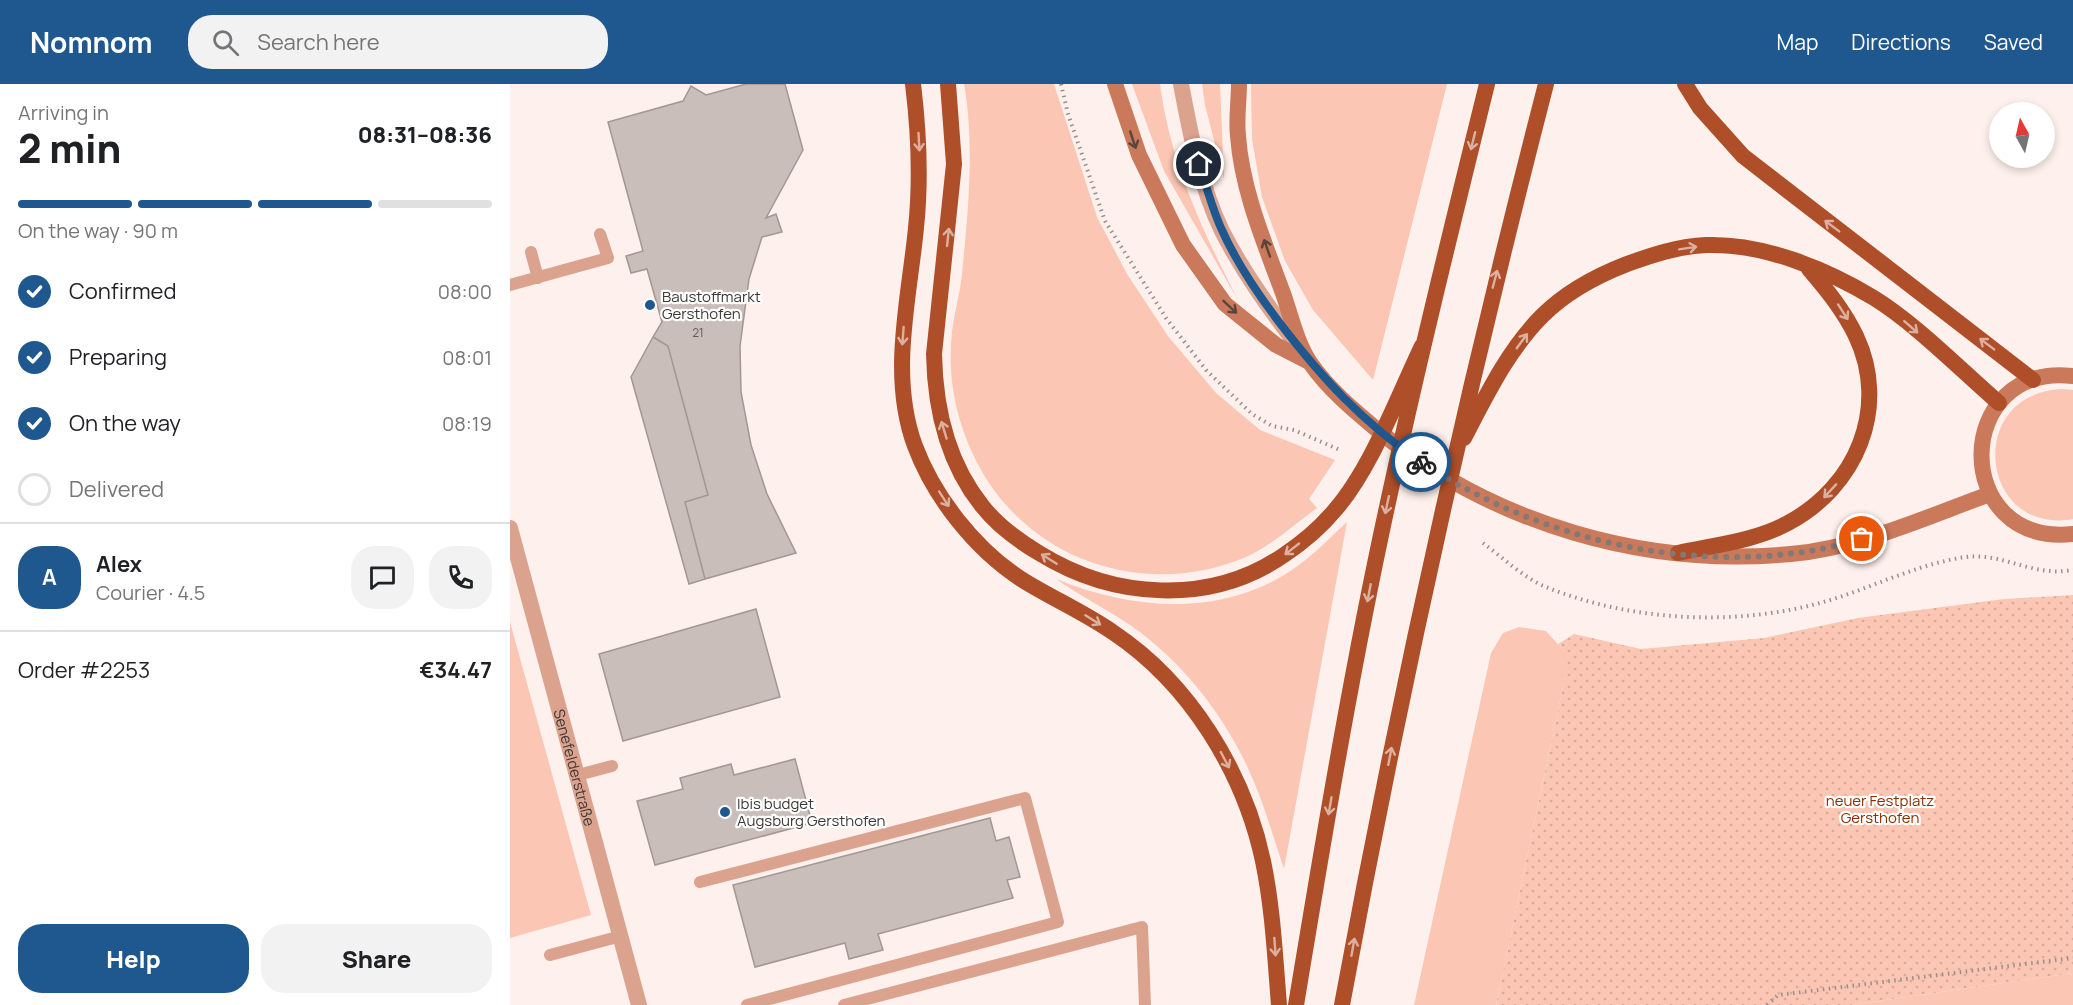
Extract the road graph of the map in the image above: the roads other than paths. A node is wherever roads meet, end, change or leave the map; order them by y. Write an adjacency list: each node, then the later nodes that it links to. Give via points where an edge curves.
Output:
1 (914, 84): 33 (highway, one-way to 33, via 919,179 902,354 907,417 916,447 956,517 993,557 1019,578 1115,634 1143,656 1172,685 1218,747 1236,780 1262,858 1274,934)
2 (948, 84): 14 (highway, one-way to 2, via 1363,468 1336,510 1283,556 1222,584 1154,591 1093,580 1058,565 1025,544 984,508 967,484 944,430 935,379 936,323 954,164)
3 (1115, 84): 15 (main road, one-way to 15, via 1138,155 1183,245 1226,304 1276,345)
4 (1181, 84): 15 (street, via 1195,149 1221,229 1255,290)
5 (1239, 84): 15 (main road, one-way to 5, via 1247,191 1238,136)
6 (1487, 84): 14 (highway, one-way to 14)
7 (1546, 84): 19 (highway, one-way to 7)
8 (1685, 84): 17 (highway, one-way to 8, via 1743,156 1700,108)
9 (600, 234): 12 (lane, via 608,258)
10 (531, 252): 12 (lane)
11 (1806, 266): 18 (highway, one-way to 18, via 1875,299); 19 (highway, one-way to 11, via 1490,389 1524,338 1573,291 1617,268 1663,252 1706,245 1755,250); 23 (highway, one-way to 23, via 1847,318 1865,362 1869,409 1860,449 1828,495 1786,524 1756,536)
12 (538, 278): 13 (lane)
13 (510, 285)
14 (1422, 346): 34 (highway, one-way to 34, via 1350,691)
15 (1309, 362): 23 (main road, via 1355,412 1401,448 1492,502 1569,532)
16 (2073, 376): 17 (main road)
17 (2033, 380): 18 (main road)
18 (1999, 403): 20 (main road, via 1981,440 1981,468)
19 (1453, 460): 35 (highway, one-way to 19)
20 (1990, 494): 22 (main road, via 2019,524 2045,534); 23 (main road, via 1884,532 1794,554 1755,557)
21 (510, 528): 25 (street, Senefelderstraße)
22 (2073, 534)
23 (1678, 553)
24 (612, 766): 25 (lane)
25 (578, 775): 27 (street, Senefelderstraße)
26 (700, 882): 30 (lane, via 1025,798 1058,922)
27 (621, 936): 28 (lane); 29 (street, Senefelderstraße)
28 (550, 955)
29 (639, 1005)
30 (747, 1005)
31 (844, 1005): 32 (lane, via 1142,927)
32 (1145, 1005)
33 (1279, 1005)
34 (1296, 1005)
35 (1342, 1005)

